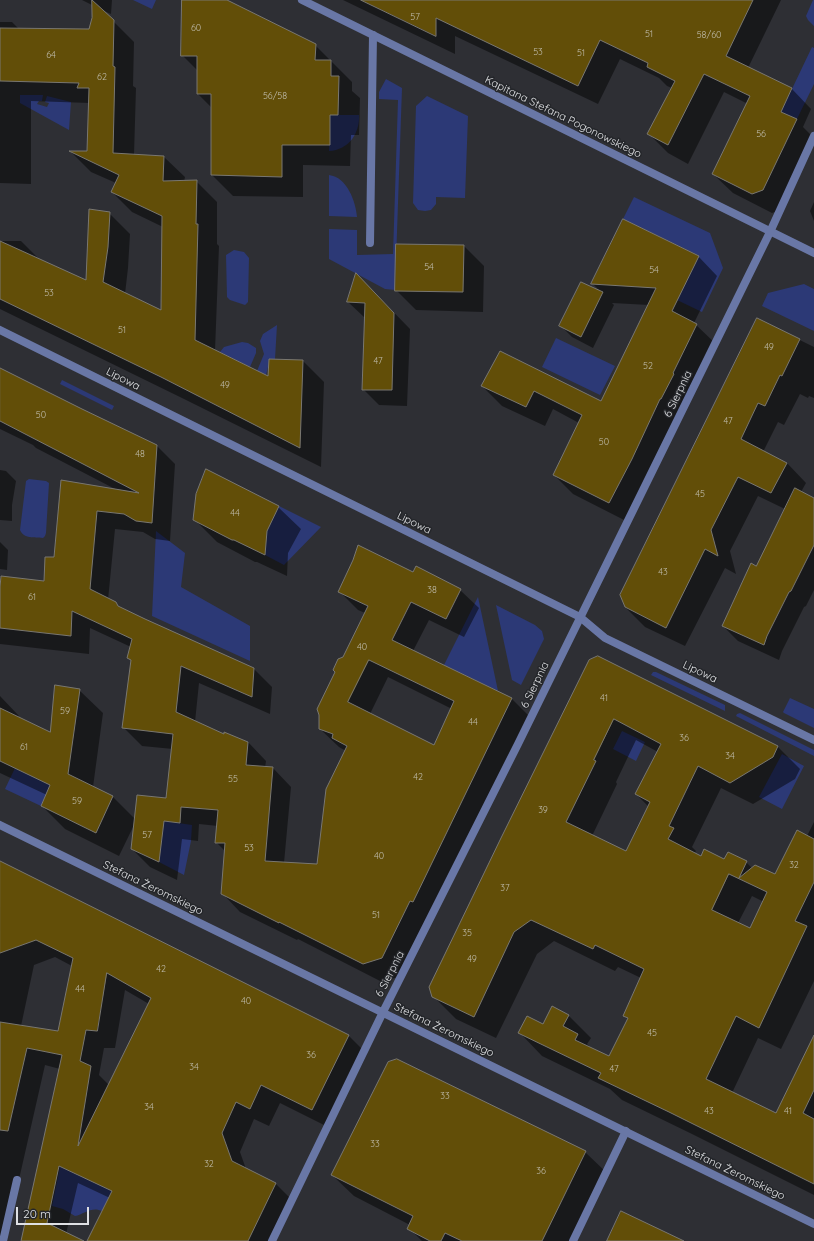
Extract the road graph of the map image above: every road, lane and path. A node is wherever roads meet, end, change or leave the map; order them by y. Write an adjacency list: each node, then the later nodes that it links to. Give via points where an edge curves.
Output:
1 (302, 0): 2 (street, Kapitana Stefana Pogonowskiego)
2 (373, 35): 4 (street, Kapitana Stefana Pogonowskiego); 5 (street)
3 (814, 136): 4 (street, 6 Sierpnia)
4 (770, 232): 6 (street, Kapitana Stefana Pogonowskiego); 8 (street, 6 Sierpnia)
5 (370, 243)
6 (814, 253)
7 (0, 330): 8 (street, Lipowa)
8 (580, 617): 9 (street, Lipowa, via 605,638); 11 (street, 6 Sierpnia)
9 (814, 740)
10 (0, 826): 11 (street, Stefana Żeromskiego)
11 (383, 1012): 12 (street, Stefana Żeromskiego); 16 (street, 6 Sierpnia)
12 (626, 1131): 14 (street, Stefana Żeromskiego); 17 (street)
13 (17, 1180): 15 (street)
14 (814, 1224)
15 (3, 1241)
16 (272, 1241)
17 (573, 1241)

